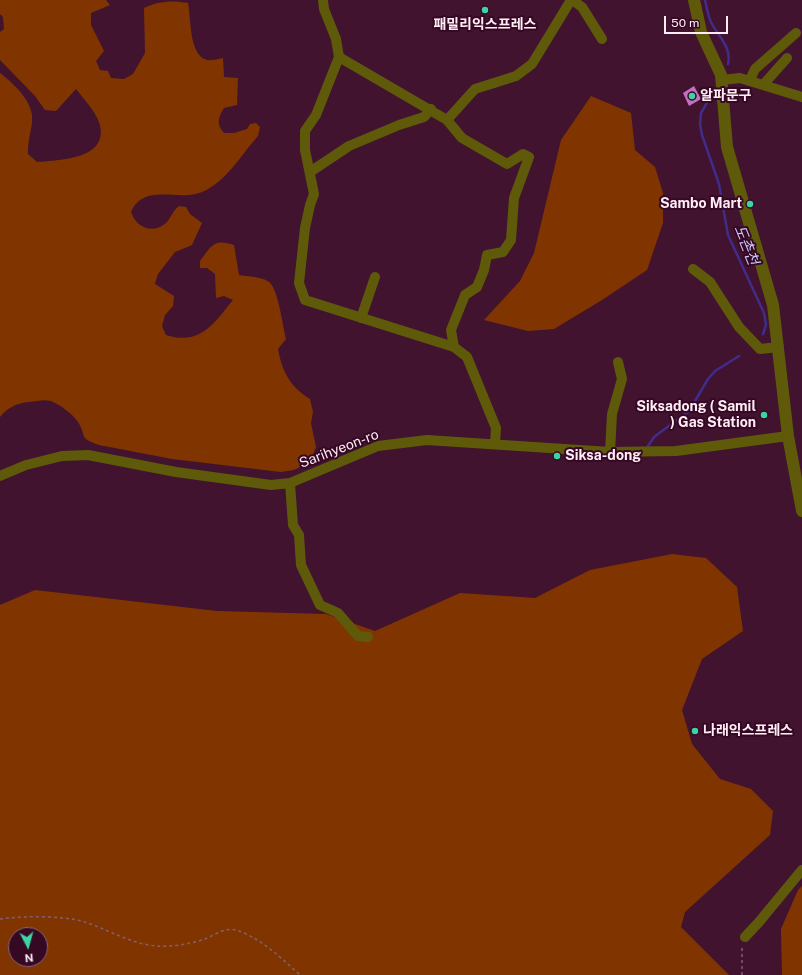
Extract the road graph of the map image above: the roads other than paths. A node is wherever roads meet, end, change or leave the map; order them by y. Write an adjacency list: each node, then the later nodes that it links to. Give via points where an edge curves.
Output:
1 (323, 0): 6 (street, via 336,39)
2 (572, 0): 5 (street, via 582,7); 13 (street, via 532,64 516,76 475,89)
3 (694, 0): 8 (street, via 700,32)
4 (796, 33): 9 (street, via 755,68)
5 (602, 39)
6 (338, 57): 12 (street); 14 (street, via 316,115 306,131 305,150)
7 (787, 58): 10 (street)
8 (722, 80): 9 (street); 19 (street, via 727,147 773,306)
9 (750, 80): 10 (street)
10 (763, 85): 11 (street)
11 (802, 97)
12 (431, 109): 13 (street); 14 (street, via 424,117 399,124 349,146)
13 (447, 120): 18 (street, via 462,138 507,164 523,154 529,157 514,198 511,240 503,252 487,255 477,287 465,295 450,330)
14 (310, 172): 17 (street, via 314,194 305,228 299,283 305,300)
15 (693, 269): 19 (street, via 710,282 739,327 760,348)
16 (375, 277): 17 (street)
17 (362, 318): 18 (street)
18 (454, 347): 22 (street, via 467,357 496,428)
19 (779, 347): 21 (street)
20 (618, 362): 23 (street, via 622,379 612,414)
21 (788, 436): 23 (street, Sarihyeon-ro, via 676,451); 26 (street)
22 (495, 444): 23 (street, Sarihyeon-ro); 25 (street, Sarihyeon-ro, via 427,440 378,446)
23 (610, 452)
24 (0, 476): 25 (street, Sarihyeon-ro, via 26,465 62,456 88,455 246,483)
25 (290, 483): 27 (street, via 293,525 299,535 302,565 320,604 338,613 358,636)
26 (802, 511)
27 (368, 637)
28 (802, 870): 29 (street)
29 (745, 937)

